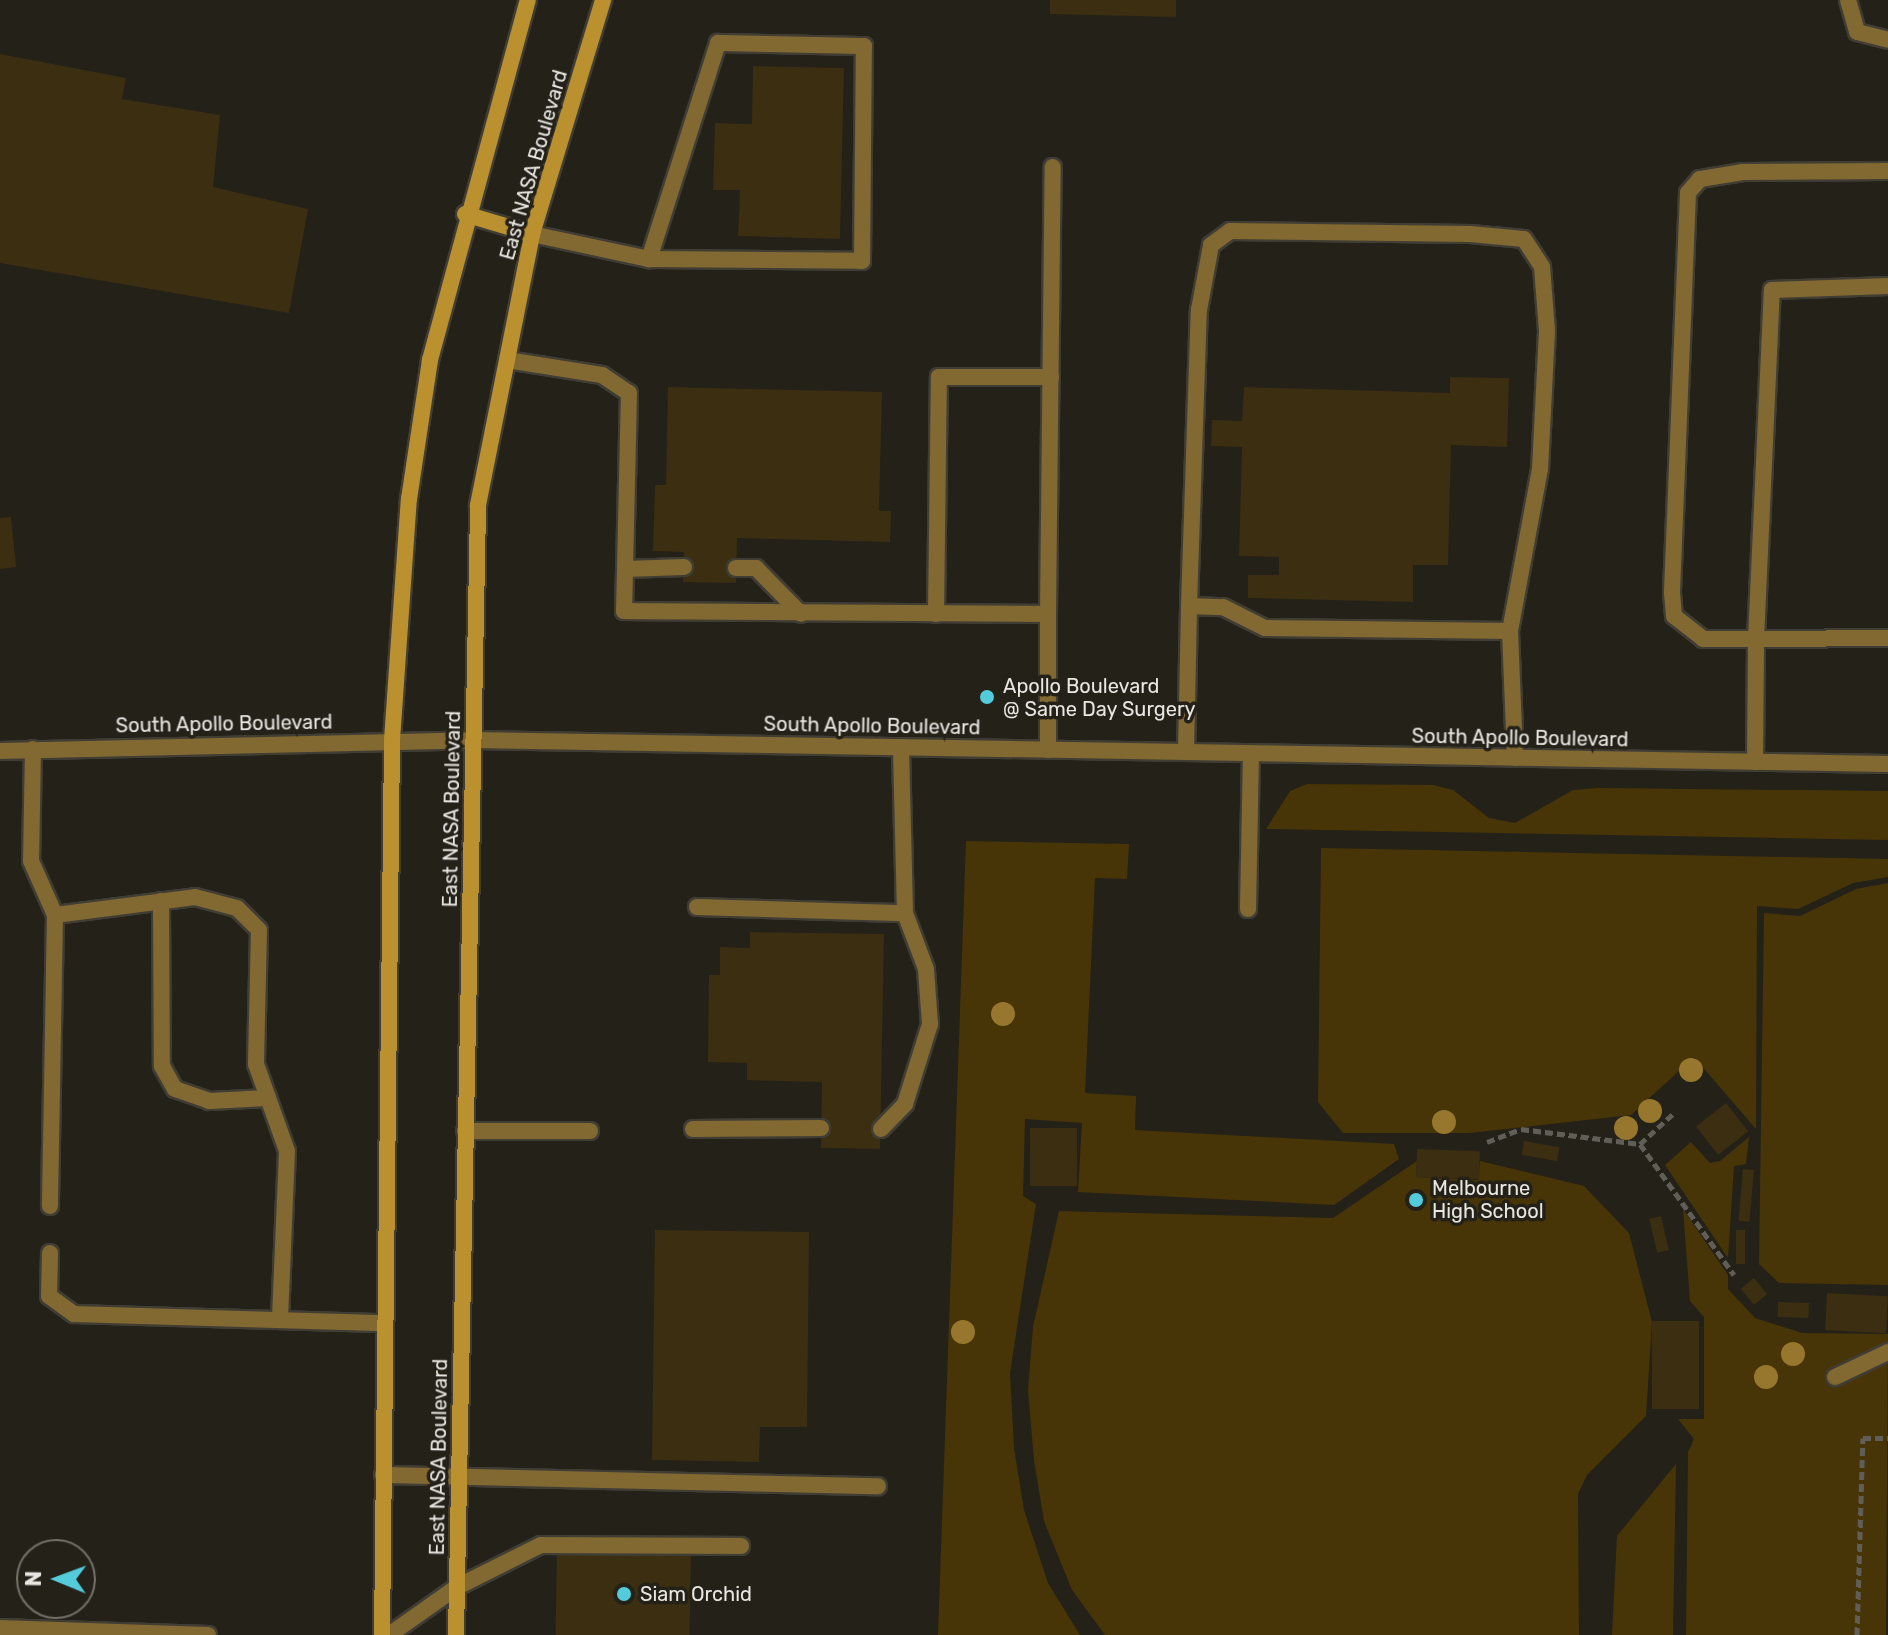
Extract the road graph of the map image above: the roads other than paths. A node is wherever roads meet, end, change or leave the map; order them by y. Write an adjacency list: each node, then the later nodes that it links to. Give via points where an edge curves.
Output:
1 (528, 0): 7 (main road)
2 (603, 0): 8 (main road, East NASA Boulevard)
3 (1848, 0): 4 (street, via 1857,32)
4 (1888, 40)
5 (1053, 167): 12 (street)
6 (1888, 171): 22 (street, via 1743,172 1700,179 1688,193 1682,217 1674,616 1703,639)
7 (465, 214): 8 (main road); 23 (main road, via 430,360 409,499)
8 (532, 234): 9 (street); 11 (main road, East NASA Boulevard)
9 (649, 259): 9 (street, via 862,261 864,46 718,43)
10 (1888, 286): 22 (street, via 1785,285 1766,302)
11 (507, 360): 15 (street, via 602,375 629,393); 24 (main road, East NASA Boulevard, via 478,505)
12 (1051, 377): 18 (street, via 939,377); 19 (street)
13 (684, 567): 15 (street)
14 (736, 568): 17 (street, via 756,568)
15 (625, 569): 17 (street, via 624,611)
16 (1189, 606): 20 (street, via 1223,607 1265,628); 20 (street, via 1199,310 1211,245 1230,231 1470,234 1524,239 1542,267 1540,469); 29 (street)
17 (801, 614): 18 (street)
18 (936, 614): 19 (street)
19 (1048, 614): 27 (street)
20 (1510, 631): 31 (street)
21 (1888, 638): 22 (street)
22 (1756, 639): 32 (street)
23 (392, 740): 24 (street, South Apollo Boulevard); 26 (street, South Apollo Boulevard); 48 (main road)
24 (474, 740): 25 (street, South Apollo Boulevard); 43 (main road, East NASA Boulevard)
25 (901, 747): 27 (street, South Apollo Boulevard); 37 (street)
26 (33, 749): 28 (street, South Apollo Boulevard); 38 (street, via 31,861)
27 (1048, 750): 29 (street, South Apollo Boulevard)
28 (0, 751)
29 (1186, 752): 30 (street, South Apollo Boulevard)
30 (1251, 753): 31 (street, South Apollo Boulevard); 36 (street)
31 (1515, 758): 32 (street, South Apollo Boulevard)
32 (1755, 762): 33 (street, South Apollo Boulevard)
33 (1888, 764)
34 (161, 901): 38 (street); 39 (street, via 195,897 237,908 259,930 256,1064); 39 (street, via 162,1066 175,1089 209,1101)
35 (697, 907): 37 (street)
36 (1248, 909)
37 (905, 913): 42 (street, via 926,969 930,1024 905,1104)
38 (55, 915): 45 (street)
39 (268, 1098): 47 (street, via 287,1151)
40 (821, 1128): 41 (street)
41 (693, 1129)
42 (881, 1129)
43 (465, 1131): 44 (street); 52 (main road, East NASA Boulevard)
44 (590, 1131)
45 (50, 1206)
46 (50, 1253): 47 (street, via 49,1296 74,1314)
47 (280, 1320): 48 (street)
48 (385, 1323): 51 (main road)
49 (1888, 1352): 50 (street)
50 (1835, 1377)
51 (383, 1475): 52 (street); 58 (main road)
52 (459, 1476): 53 (street); 55 (main road, East NASA Boulevard)
53 (878, 1486)
54 (741, 1546): 55 (street, via 562,1541)
55 (457, 1587): 59 (street); 60 (main road, East NASA Boulevard)
56 (0, 1628): 57 (street)
57 (208, 1635)
58 (382, 1635)
59 (389, 1635)
60 (456, 1635)

